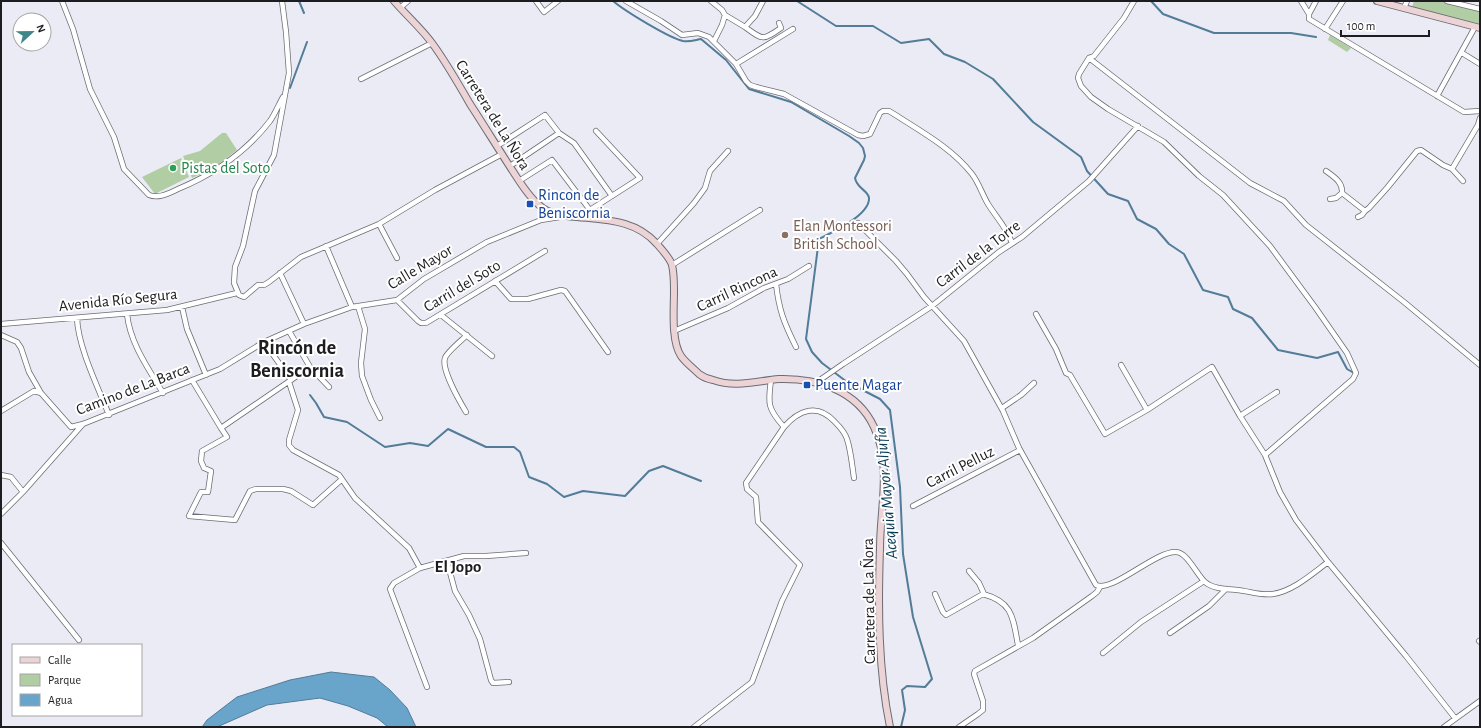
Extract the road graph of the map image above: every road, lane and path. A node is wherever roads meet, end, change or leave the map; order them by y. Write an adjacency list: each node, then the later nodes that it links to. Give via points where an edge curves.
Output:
1 (62, 1): 35 (street, via 90,89 114,137 124,169 149,195 161,196 197,181 236,156 271,120)
2 (282, 1): 35 (street, via 289,73)
3 (394, 1): 18 (main road, Carretera de La Ñora)
4 (408, 1): 18 (street)
5 (536, 1): 6 (street, via 544,12)
6 (558, 1)
7 (626, 1): 28 (street, via 682,35 704,34)
8 (711, 1): 22 (street)
9 (763, 1): 24 (street)
10 (1134, 1): 31 (street, via 1094,56)
11 (1301, 1): 21 (street)
12 (1316, 1): 21 (street)
13 (1343, 1): 26 (street)
14 (1377, 1): 19 (main road)
15 (1407, 1): 19 (street)
16 (1447, 1): 17 (street)
17 (1455, 2): 20 (street)
18 (400, 8): 29 (main road, Carretera de La Ñora)
19 (1404, 8): 25 (main road)
20 (1480, 9)
21 (1308, 14): 26 (street, via 1309,19)
22 (725, 15): 24 (street); 28 (street)
23 (778, 23): 24 (street, via 781,28 768,37 760,38)
24 (745, 27)
25 (1478, 28): 30 (street)
26 (1325, 29): 36 (street)
27 (793, 30): 32 (street)
28 (714, 42): 32 (street)
29 (432, 43): 34 (street); 42 (main road, Carretera de La Ñora)
30 (1462, 53): 33 (street); 36 (street)
31 (1089, 58): 39 (street, via 1079,74 1081,86 1108,109); 94 (street, via 1250,183 1284,202 1306,225)
32 (736, 64): 63 (street, via 750,85 784,94 863,136 870,134 880,113 889,111 894,114 941,146 971,173)
33 (1480, 64)
34 (360, 79)
35 (285, 93): 73 (street, via 274,155 254,191 243,246 234,267)
36 (1437, 96): 37 (street, via 1464,112)
37 (1480, 111)
38 (1480, 118): 46 (street)
39 (1138, 126): 63 (street, Carril de la Torre, via 1097,174); 117 (street, via 1164,142 1223,195 1259,234 1333,331 1356,373 1353,380)
40 (596, 131): 51 (street, via 640,178)
41 (559, 133): 42 (street, via 545,115); 45 (street); 51 (street, via 574,143)
42 (497, 146): 44 (main road, Carretera de La Ñora)
43 (728, 151): 64 (street, via 710,171 705,188 694,203)
44 (502, 154): 45 (main road, Carretera de La Ñora); 62 (street)
45 (510, 166): 48 (main road, Carretera de La Ñora)
46 (1452, 169): 49 (street); 56 (street, via 1421,150 1417,151)
47 (1326, 171): 50 (street, via 1339,182)
48 (519, 181): 53 (main road, Carretera de La Ñora); 54 (street, via 552,160)
49 (1463, 181)
50 (1342, 193): 52 (street); 56 (street)
51 (612, 196): 54 (street)
52 (1330, 199)
53 (536, 203): 57 (main road, Carretera de La Ñora, via 550,213); 60 (street, via 542,214)
54 (590, 210): 59 (street)
55 (760, 210): 68 (street)
56 (1365, 211): 58 (street)
57 (566, 216): 59 (main road, Carretera de La Ñora); 60 (street, Calle Mayor)
58 (1358, 217)
59 (589, 218): 64 (main road, Carretera de La Ñora, via 628,224 650,236)
60 (541, 220): 74 (street, Calle Mayor, via 487,242 420,282)
61 (858, 223): 76 (street, via 896,260)
62 (379, 224): 65 (street); 67 (street)
63 (1012, 243): 76 (street, Carril de la Torre)
64 (657, 244): 68 (main road, Carretera de La Ñora)
65 (326, 246): 70 (street, via 301,257); 78 (street)
66 (545, 251): 71 (street, Carril del Soto)
67 (397, 258)
68 (672, 265): 86 (main road, Carretera de La Ñora)
69 (809, 266): 72 (street, Carril Rincona)
70 (280, 273): 73 (street, Avenida Río Segura, via 267,284 256,286 244,296); 84 (street)
71 (495, 281): 81 (street, Carril del Soto); 91 (street, via 511,299 528,299 565,291)
72 (776, 284): 86 (street, Carril Rincona); 90 (street, via 779,308)
73 (237, 293): 77 (street, Avenida Río Segura)
74 (398, 300): 75 (street, Calle Mayor); 81 (street, Carril del Soto, via 421,323 430,322)
75 (358, 306): 78 (street, Calle Mayor); 112 (street, via 365,329 362,376 370,400)
76 (932, 306): 100 (street, Carril de la Torre); 106 (street, via 964,341)
77 (182, 307): 79 (street, Avenida Río Segura); 96 (street, via 187,329)
78 (352, 307): 84 (street, Calle Mayor)
79 (127, 314): 82 (street, Avenida Río Segura); 105 (street, via 129,327 139,352)
80 (1036, 314): 107 (street, via 1066,373 1070,375 1105,434)
81 (441, 315): 88 (street)
82 (77, 318): 83 (street, Avenida Río Segura); 110 (street, via 83,348)
83 (1, 324)
84 (304, 324): 85 (street, Calle Mayor)
85 (289, 331): 89 (street, Calle Mayor); 95 (street)
86 (674, 331): 98 (main road, Carretera de La Ñora, via 681,355 702,376 737,385)
87 (1, 335): 104 (street, via 17,342)
88 (467, 335): 92 (street); 109 (street, via 447,354 444,361 454,392)
89 (264, 342): 96 (street, Camino de La Barca, via 220,369); 99 (street)
90 (796, 347)
91 (608, 352)
92 (492, 356)
93 (1121, 364): 107 (street)
94 (1480, 364)
95 (310, 367): 99 (street); 102 (street)
96 (206, 374): 97 (street, Camino de La Barca)
97 (192, 380): 105 (street, Camino de La Barca); 115 (street)
98 (771, 380): 100 (main road, Carretera de La Ñora); 114 (street, via 768,401)
99 (290, 381): 115 (street); 120 (street, via 298,410 289,445 293,450 339,475)
100 (817, 382): 144 (main road, Carretera de La Ñora, via 848,395 860,405 880,442 884,491 880,545 880,633)
101 (1034, 383): 106 (street)
102 (329, 387)
103 (1277, 392): 111 (street)
104 (41, 393): 108 (street, via 34,391); 113 (street, Camino de La Barca, via 71,427)
105 (163, 393): 110 (street, Camino de La Barca)
106 (1002, 408): 116 (street)
107 (1147, 410): 111 (street, via 1212,367)
108 (1, 411)
109 (466, 412)
110 (109, 415): 113 (street, Camino de La Barca)
111 (1240, 416): 117 (street)
112 (380, 418)
113 (84, 424): 121 (street)
114 (784, 427): 119 (street, via 792,418 808,411 816,410 825,414 840,426 846,437); 143 (street, via 746,483 747,489 756,497 758,522 800,565 782,601 752,682)
115 (221, 428): 120 (street, via 227,438 202,451 201,461 204,468 211,471 208,492 201,492 189,516 235,520 250,491 256,489 291,491 314,505)
116 (1020, 450): 122 (street, Carril Pelluz); 131 (street, via 1094,582)
117 (1265, 455): 127 (street, via 1272,476 1290,511)
118 (1, 475): 121 (street, via 11,477)
119 (854, 478)
120 (341, 480): 128 (street, via 355,498 409,548)
121 (23, 492): 123 (street)
122 (913, 506)
123 (1, 514)
124 (1, 543): 136 (street)
125 (526, 553): 126 (street, via 464,556)
126 (447, 561): 128 (street); 139 (street, via 455,591 480,639 491,680 493,683)
127 (1328, 562): 132 (street, via 1303,580 1279,592 1265,594); 142 (street)
128 (420, 568): 140 (street, via 394,583 390,589)
129 (969, 570): 134 (street)
130 (1204, 581): 131 (street, via 1183,555 1176,552 1157,558 1110,584); 132 (street); 138 (street, via 1141,622)
131 (1100, 586): 137 (street, via 1097,592 1053,625)
132 (1226, 589): 135 (street, via 1209,606)
133 (935, 594): 134 (street, via 946,615)
134 (984, 594): 137 (street, via 1003,601 1014,623)
135 (1170, 634)
136 (79, 640)
137 (1018, 645): 145 (street, via 975,671 983,710)
138 (1103, 653)
139 (509, 682)
140 (427, 687)
141 (1480, 701): 142 (street)
142 (1455, 718): 146 (street)
143 (694, 727)
144 (890, 727)
145 (959, 727)
146 (1444, 727)

